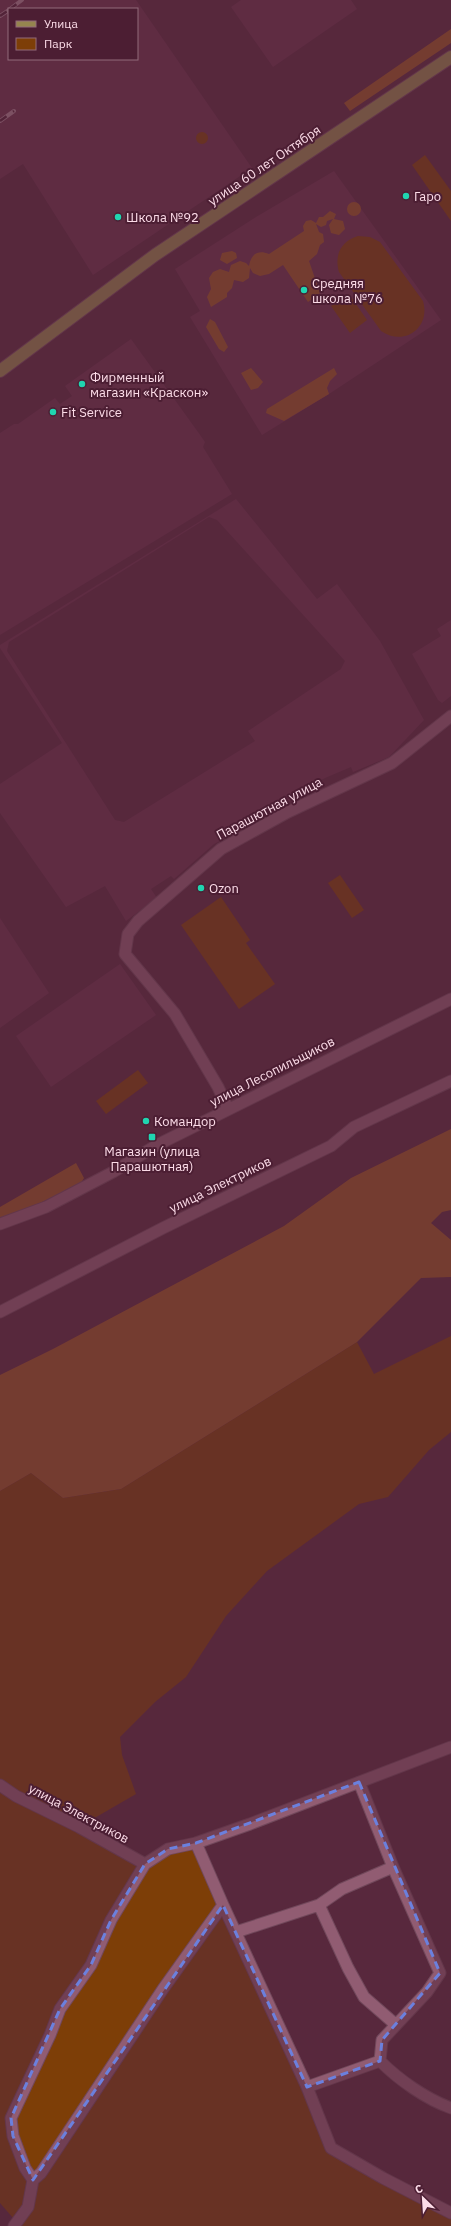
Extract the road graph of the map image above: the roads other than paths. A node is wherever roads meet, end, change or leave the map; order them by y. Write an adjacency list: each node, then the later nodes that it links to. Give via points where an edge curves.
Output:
1 (451, 57): 2 (main road, улица 60 лет Октября, via 155,255)
2 (0, 371)
3 (451, 716): 6 (street, Парашютная улица, via 392,763 288,812 221,849 138,921 128,934 124,951 175,1014)
4 (451, 999): 6 (street, улица Лесопильщиков)
5 (451, 1081): 8 (street, улица Электриков, via 354,1127 331,1146 163,1228)
6 (228, 1109): 7 (street, улица Лесопильщиков, via 46,1207)
7 (0, 1224)
8 (0, 1312)
9 (451, 1747): 10 (street)
10 (359, 1782): 12 (street); 14 (street)
11 (0, 1785): 13 (street, улица Электриков, via 16,1796)
12 (196, 1843): 13 (street, via 168,1849); 15 (street)
13 (145, 1864): 22 (street, via 111,1920 91,1965 60,2009 11,2118 12,2136 25,2168)
14 (393, 1867): 16 (street, via 342,1889); 18 (street, via 440,1974 427,1992)
15 (223, 1905): 17 (street); 22 (street, via 163,1989 41,2173)
16 (319, 1905): 17 (street); 18 (street, via 364,1997)
17 (236, 1932): 20 (street)
18 (395, 2024): 19 (street, via 382,2040)
19 (380, 2061): 20 (street); 21 (street, via 391,2072 439,2104)
20 (307, 2087): 23 (street, via 331,2148)
21 (451, 2108)
22 (33, 2180): 24 (street, via 28,2207)
23 (451, 2213)
24 (14, 2226)

